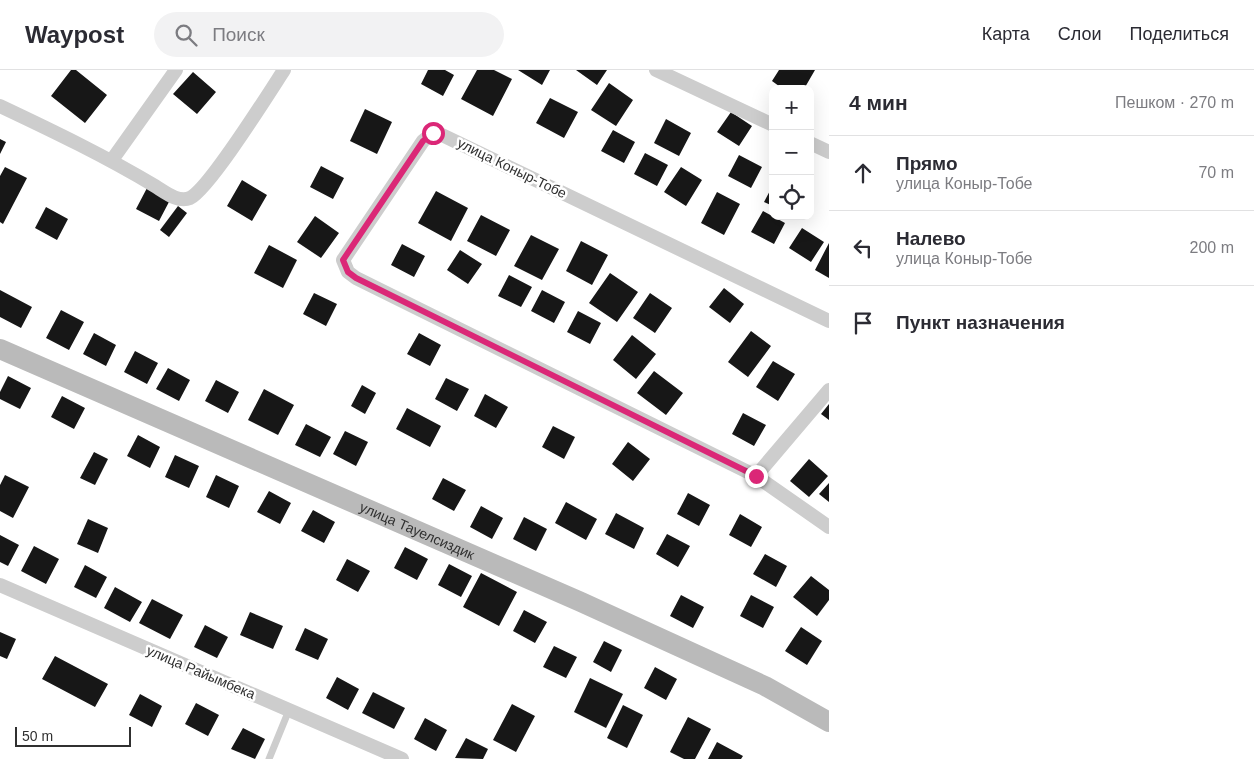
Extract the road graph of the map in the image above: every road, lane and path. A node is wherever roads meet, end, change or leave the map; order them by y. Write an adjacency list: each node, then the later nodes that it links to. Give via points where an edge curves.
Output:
1 (176, 70): 8 (street)
2 (284, 70): 8 (street, via 214,174 189,199 173,197)
3 (656, 70): 5 (street)
4 (0, 106): 8 (street)
5 (769, 123)
6 (814, 145): 7 (street)
7 (829, 152)
8 (112, 160)
9 (829, 320): 12 (street, улица Коныр-Тобе, via 433,133 423,141 343,260 348,272 356,278)
10 (0, 349): 16 (street, улица Тауелсиздик, via 581,602 765,686)
11 (829, 390): 12 (street)
12 (756, 476): 13 (street, улица Коныр-Тобе)
13 (829, 527)
14 (0, 585): 15 (street, улица Райымбека)
15 (289, 710): 17 (lane); 18 (street, улица Райымбека)
16 (829, 722)
17 (269, 759)
18 (402, 759)

